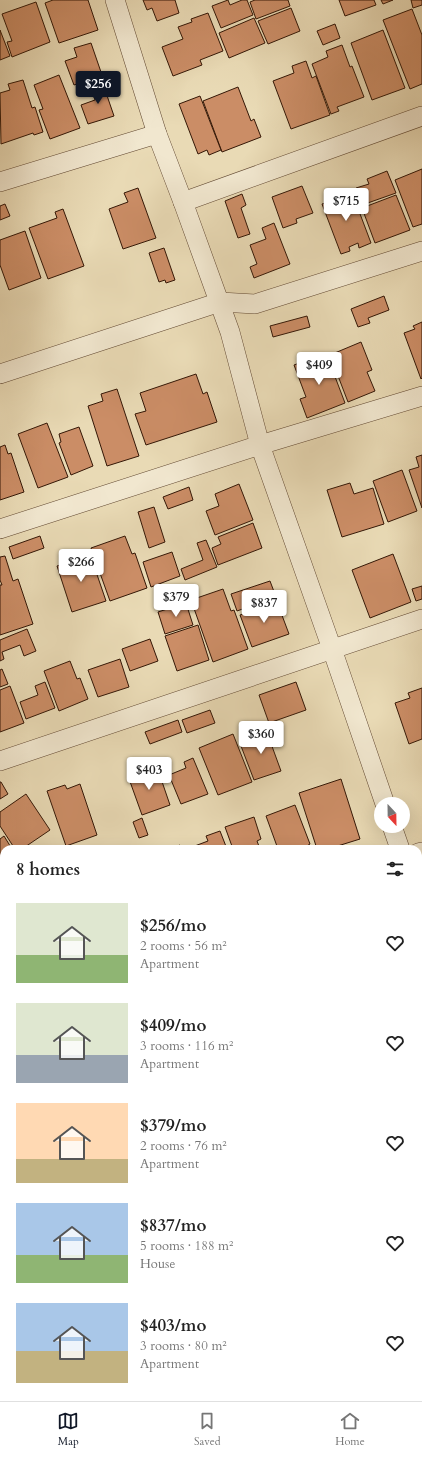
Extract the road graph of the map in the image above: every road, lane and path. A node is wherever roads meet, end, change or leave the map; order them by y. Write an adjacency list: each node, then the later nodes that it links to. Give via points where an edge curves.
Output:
1 (115, 0): 3 (street)
2 (422, 116): 5 (street)
3 (157, 134): 4 (street); 5 (street)
4 (0, 182)
5 (183, 202): 7 (street)
6 (422, 251): 7 (street, via 255,304)
7 (220, 302): 8 (street); 10 (street)
8 (0, 374)
9 (422, 396): 10 (street)
10 (260, 445): 11 (street); 13 (street)
11 (0, 529)
12 (422, 619): 13 (street)
13 (332, 649): 14 (street); 15 (street)
14 (0, 761)
15 (383, 797)
16 (394, 833): 17 (street)
17 (399, 845)

